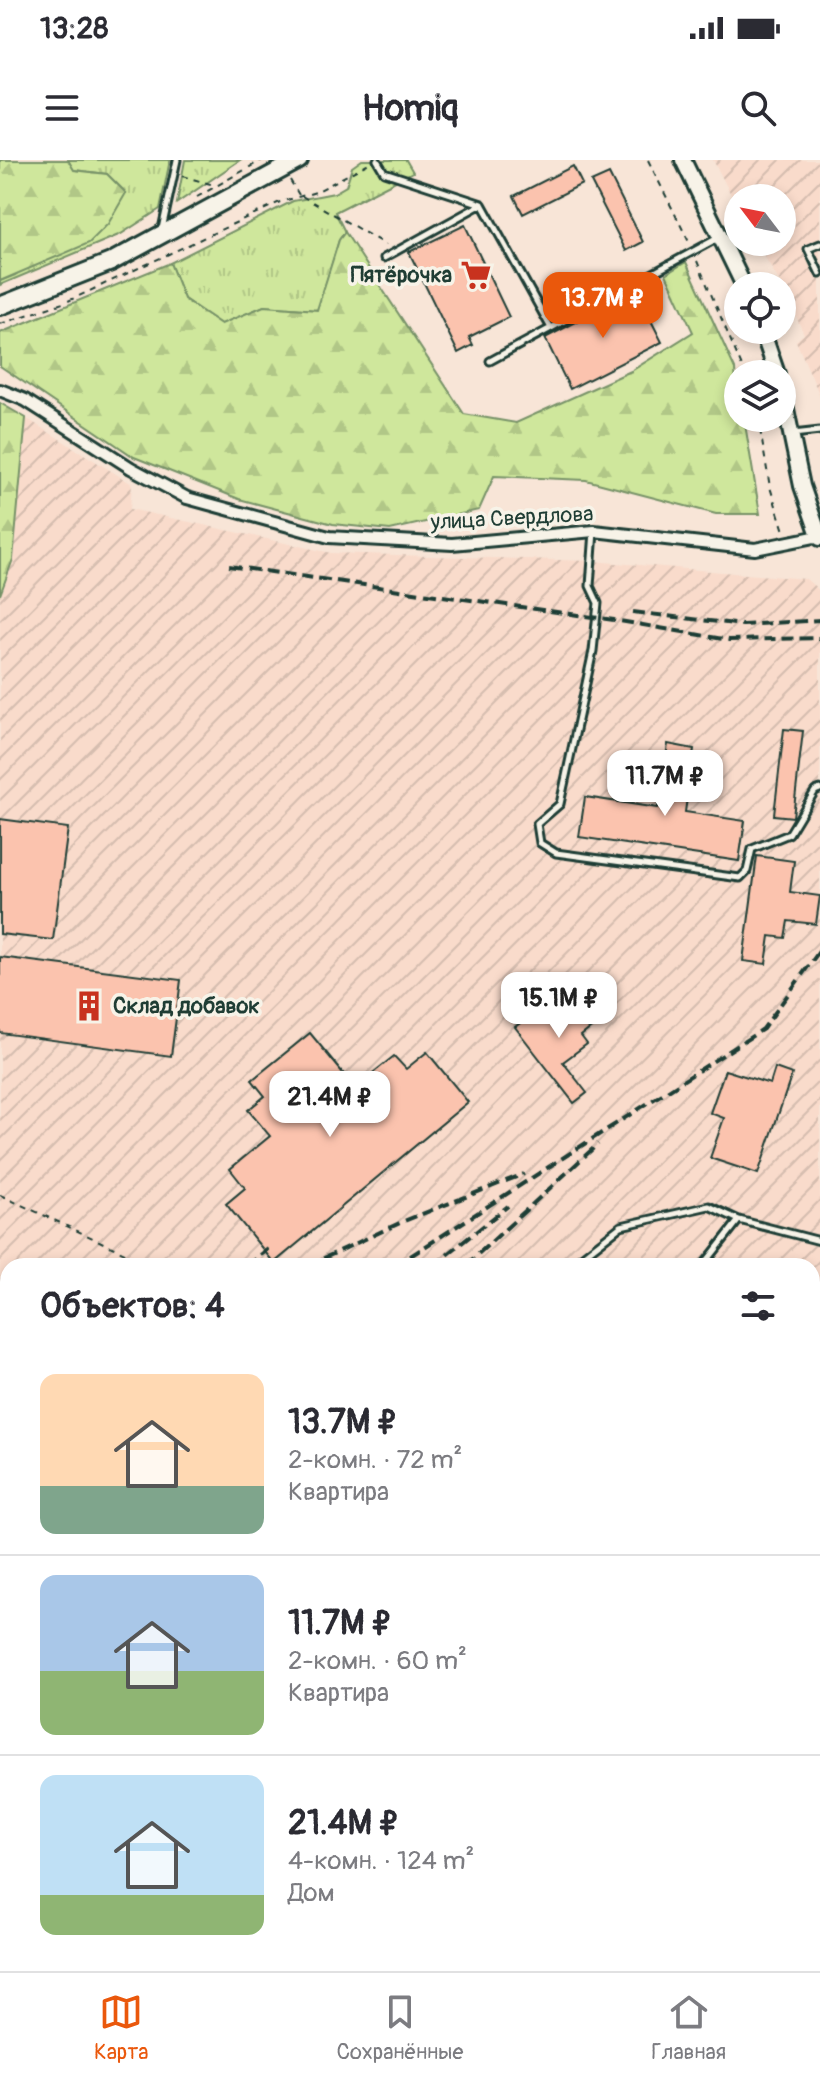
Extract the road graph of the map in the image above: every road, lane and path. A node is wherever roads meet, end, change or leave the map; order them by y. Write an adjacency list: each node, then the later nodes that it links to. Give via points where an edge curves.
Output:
1 (177, 160): 7 (lane)
2 (262, 160): 8 (path)
3 (299, 160): 12 (main road)
4 (375, 160): 9 (path); 11 (lane, via 384,172)
5 (648, 160): 16 (path)
6 (683, 160): 13 (street)
7 (174, 175): 8 (path); 12 (lane)
8 (218, 184): 10 (path)
9 (301, 196): 15 (path); 21 (path, via 66,302)
10 (192, 201)
11 (482, 204): 15 (lane); 22 (lane)
12 (160, 235): 20 (main road, via 111,262)
13 (721, 236): 16 (lane); 18 (street)
14 (820, 244): 19 (lane, via 808,249)
15 (397, 251): 17 (lane)
16 (693, 251): 22 (lane); 23 (path)
17 (384, 258)
18 (738, 272)
19 (820, 274)
20 (0, 306)
21 (0, 324)
22 (551, 328): 24 (lane)
23 (739, 360)
24 (490, 361)
25 (0, 390): 29 (street, улица Свердлова, via 187,498 329,537 452,544)
26 (820, 431): 28 (lane)
27 (760, 432): 31 (path)
28 (792, 434): 30 (street)
29 (594, 531): 31 (street, улица Свердлова, via 755,549); 32 (lane, via 590,586 598,603 593,651 560,804 537,824 540,843 556,853 740,878 752,849 789,834)
30 (820, 537): 31 (street, улица Свердлова)
31 (788, 544)
32 (820, 789)
33 (0, 1195): 36 (path)
34 (739, 1220): 35 (lane); 37 (lane, via 709,1206 621,1226); 38 (lane)
35 (820, 1241)
36 (136, 1258)
37 (580, 1258)
38 (709, 1258)

